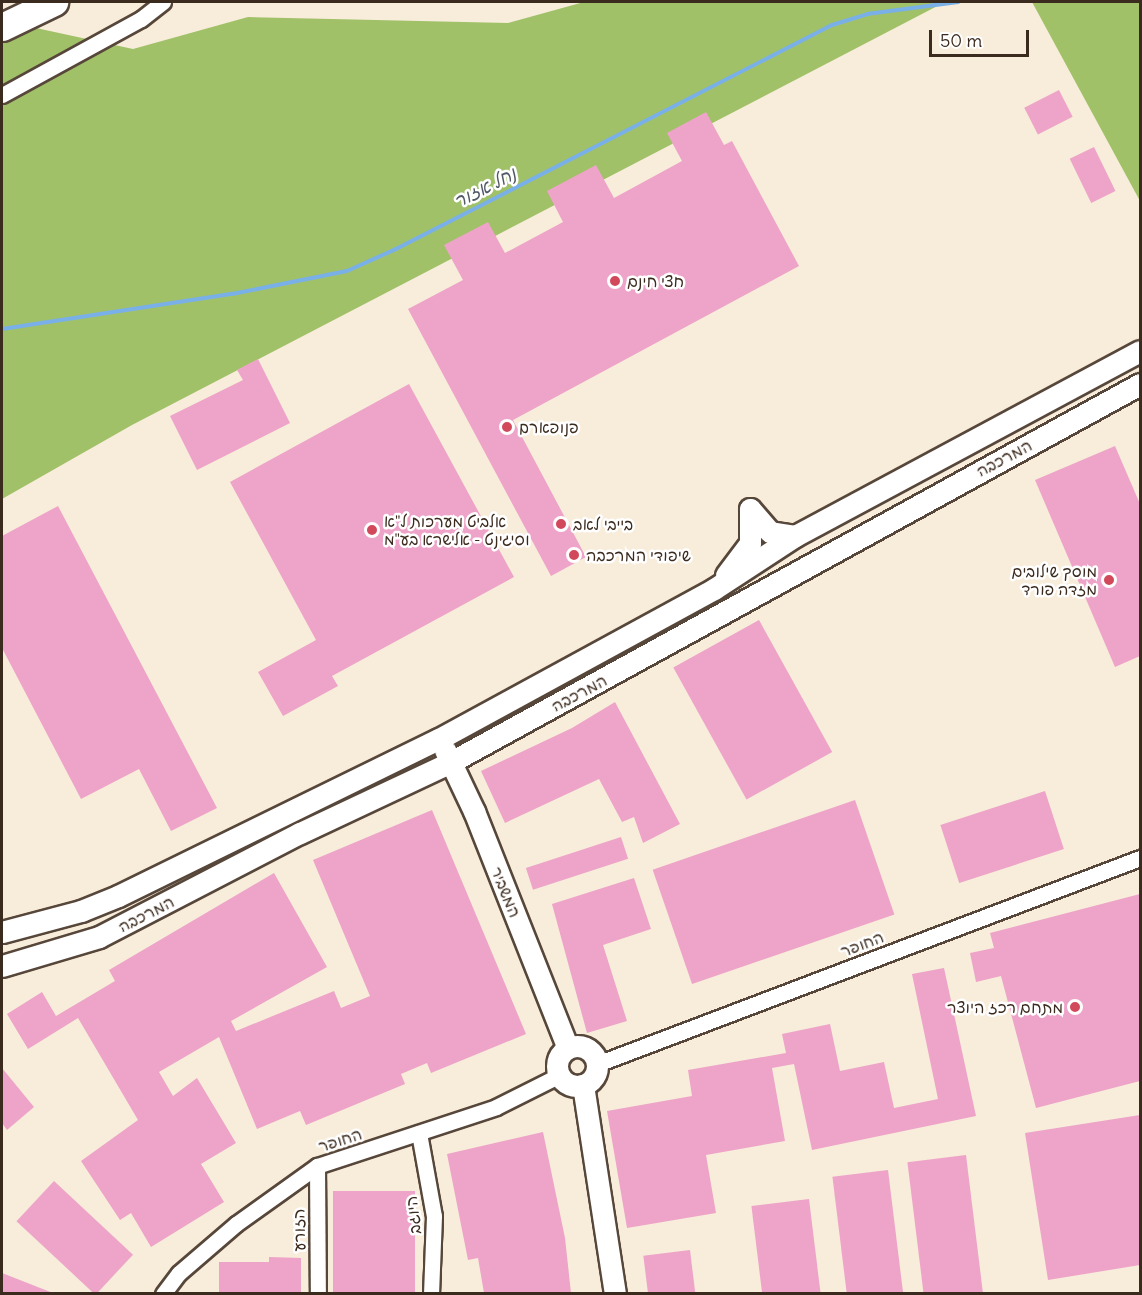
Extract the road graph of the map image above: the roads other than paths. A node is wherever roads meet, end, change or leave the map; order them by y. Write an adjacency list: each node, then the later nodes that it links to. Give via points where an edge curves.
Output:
1 (54, 2): 3 (highway)
2 (163, 2): 4 (street, via 141,19)
3 (2, 27)
4 (2, 95)
5 (1140, 351): 7 (street, המרכבה)
6 (1140, 384): 10 (street, המרכבה)
7 (795, 536): 8 (street, המרכבה); 8 (street, via 770,532 750,509 750,543)
8 (714, 589): 9 (street, המרכבה)
9 (439, 739): 10 (street, המשביר); 12 (street, המרכבה, via 118,896 81,911)
10 (451, 762): 13 (street, המרכבה, via 300,832 99,937); 14 (street, המשביר)
11 (1140, 858): 15 (street, החופר)
12 (2, 932)
13 (2, 966)
14 (568, 1048): 15 (street, via 586,1048); 16 (street, via 559,1057)
15 (597, 1064): 17 (street, via 594,1077)
16 (560, 1075): 17 (street, via 570,1084); 18 (street, החופר, via 496,1107)
17 (583, 1085): 23 (street)
18 (419, 1133): 19 (street, החופר); 22 (street, היוגב, via 434,1216)
19 (316, 1166): 20 (street, החופר, via 237,1224 179,1273); 21 (street, הזורע)
20 (163, 1293)
21 (318, 1293)
22 (431, 1293)
23 (615, 1293)

